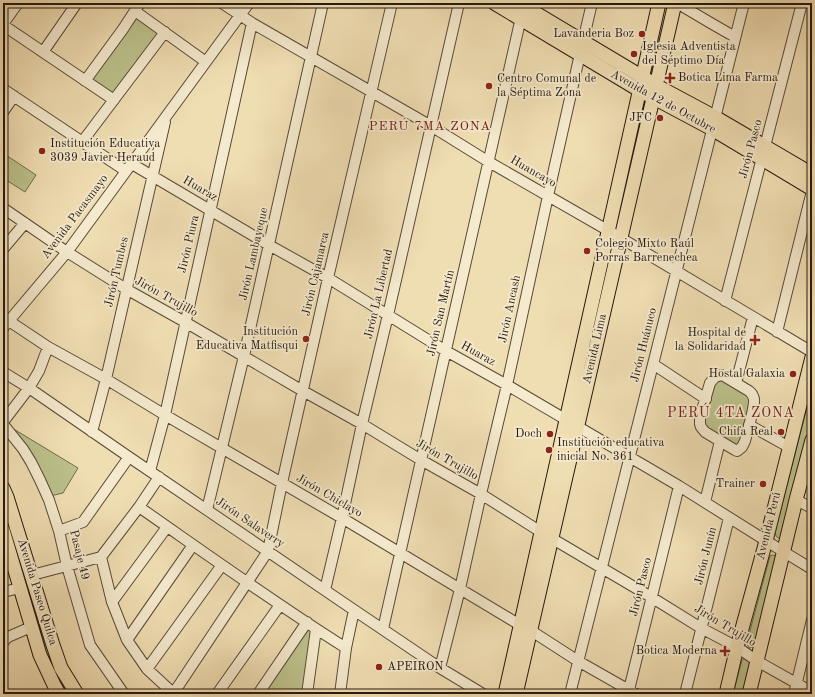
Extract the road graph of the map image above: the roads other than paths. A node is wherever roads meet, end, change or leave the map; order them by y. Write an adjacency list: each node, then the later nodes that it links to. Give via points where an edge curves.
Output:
1 (18, 3): 19 (street)
2 (77, 3): 23 (street)
3 (222, 3): 16 (street, Huancayo)
4 (249, 3): 16 (street, Avenida Pacasmayo)
5 (323, 3): 25 (street, Jirón Lambayeque)
6 (392, 3): 32 (street, Jirón Cajamarca)
7 (459, 3): 39 (street, Jirón La Libertad)
8 (494, 3): 17 (main road, Avenida 12 de Octubre)
9 (592, 3): 22 (street, Jirón Ancash)
10 (659, 3): 27 (main road, Avenida Lima)
11 (676, 3): 21 (street); 29 (main road, Avenida Lima)
12 (744, 3): 21 (street, Jirón Huánuco)
13 (802, 3): 41 (street, Jirón Pasco)
14 (523, 4): 17 (street, Jirón San Martín); 22 (main road, Avenida 12 de Octubre)
15 (137, 7): 20 (street); 28 (street)
16 (240, 15): 18 (street, Huancayo); 26 (street, Avenida Pacasmayo)
17 (521, 20): 24 (main road, Avenida 12 de Octubre); 42 (street, Jirón San Martín)
18 (252, 23): 25 (street, Huancayo); 49 (street, Jirón Piura)
19 (3, 24): 23 (street)
20 (165, 32): 26 (street); 35 (street)
21 (735, 37): 38 (street, Jirón Huánuco)
22 (583, 41): 24 (street, Jirón Ancash); 27 (main road, Avenida 12 de Octubre)
23 (43, 52): 28 (street)
24 (580, 54): 31 (main road, Avenida 12 de Octubre); 47 (street, Jirón Ancash)
25 (311, 56): 32 (street, Huancayo); 53 (street, Jirón Lambayeque)
26 (206, 62): 37 (street, Avenida Pacasmayo)
27 (642, 76): 29 (main road, Avenida 12 de Octubre); 31 (main road, Avenida Lima)
28 (85, 81): 35 (street)
29 (656, 84): 34 (main road, Avenida Lima); 38 (main road, Avenida 12 de Octubre)
30 (3, 89): 33 (street, Huaraz)
31 (639, 90): 34 (main road, Avenida 12 de Octubre); 51 (main road, Avenida Lima)
32 (371, 91): 39 (street, Huancayo); 57 (street, Jirón Cajamarca)
33 (14, 96): 36 (street); 40 (street, Huaraz)
34 (653, 98): 38 (main road, Avenida 12 de Octubre); 52 (main road, Avenida Lima)
35 (114, 100): 40 (street)
36 (3, 112)
37 (166, 117): 43 (street, Avenida Pacasmayo); 45 (street, Jirón Tumbes)
38 (713, 123): 41 (main road, Avenida 12 de Octubre); 56 (street, Jirón Huánuco)
39 (431, 126): 42 (street, Huancayo); 60 (street, Jirón La Libertad)
40 (82, 142): 43 (street, Huaraz)
41 (763, 153): 44 (main road, Avenida 12 de Octubre); 46 (main road, Avenida 12 de Octubre); 59 (street, Jirón Pasco)
42 (489, 162): 47 (street, Huancayo); 66 (street, Jirón San Martín)
43 (129, 168): 45 (street, Huaraz); 55 (street, Avenida Pacasmayo)
44 (812, 174)
45 (152, 176): 49 (street, Huaraz); 58 (street, Jirón Tumbes)
46 (812, 190): 64 (street)
47 (548, 196): 51 (street, Huancayo); 74 (street, Jirón Ancash)
48 (3, 208): 50 (street, Jirón Trujillo)
49 (210, 210): 53 (street, Huaraz); 62 (street, Jirón Piura)
50 (25, 223): 54 (street); 55 (street, Jirón Trujillo)
51 (608, 231): 52 (street, Huancayo); 81 (main road, Avenida Lima)
52 (621, 239): 56 (street, Huancayo); 81 (main road, Avenida Lima)
53 (269, 245): 57 (street, Huaraz); 68 (street, Jirón Lambayeque)
54 (3, 249)
55 (67, 252): 58 (street, Jirón Trujillo); 63 (street, Avenida Pacasmayo)
56 (676, 271): 59 (street, Huancayo); 70 (street, Jirón Huánuco)
57 (328, 278): 60 (street, Huaraz); 76 (street, Jirón Cajamarca)
58 (126, 289): 62 (street, Jirón Trujillo); 72 (street, Jirón Tumbes)
59 (725, 301): 61 (street, Huancayo)
60 (388, 314): 66 (street, Huaraz); 80 (street, Jirón La Libertad)
61 (753, 317): 64 (street, Huancayo); 73 (street)
62 (185, 322): 68 (street, Jirón Trujillo); 78 (street, Jirón Piura)
63 (6, 324): 65 (street, Jirón Chiclayo)
64 (777, 332): 67 (street, Huancayo)
65 (48, 347): 72 (street, Jirón Chiclayo); 75 (street)
66 (446, 351): 74 (street, Huaraz); 90 (street, Jirón San Martín)
67 (812, 352)
68 (244, 356): 76 (street, Jirón Trujillo); 87 (street, Jirón Lambayeque)
69 (812, 357): 86 (main road, Avenida Perú)
70 (653, 364): 77 (street); 89 (street, Jirón Huánuco)
71 (3, 372): 75 (street, Jirón Salaverry)
72 (106, 379): 78 (street, Jirón Chiclayo); 83 (street, Jirón Tumbes)
73 (736, 383): 77 (street, via 724,376 718,376 710,383); 82 (street, via 753,396 754,405)
74 (507, 385): 81 (street, Huaraz); 96 (street, Jirón Ancash)
75 (29, 388): 79 (street); 83 (street, Jirón Salaverry)
76 (303, 391): 80 (street, Jirón Trujillo); 93 (street, Jirón Cajamarca)
77 (706, 399): 85 (street, via 700,424 705,432)
78 (165, 415): 87 (street, Jirón Chiclayo); 91 (street, Jirón Piura)
79 (3, 423): 106 (street, Pasaje 49, via 31,462 49,500)
80 (362, 424): 90 (street, Jirón Trujillo); 102 (street, Jirón La Libertad)
81 (572, 424): 89 (street, Huaraz); 107 (main road, Avenida Lima)
82 (749, 425): 85 (street, via 745,442 737,451); 86 (street)
83 (92, 432): 88 (street, Jirón Salaverry)
84 (812, 440): 97 (main road, Avenida Perú)
85 (720, 441): 98 (street)
86 (789, 447): 108 (main road, Avenida Perú)
87 (222, 448): 93 (street, Jirón Chiclayo); 101 (street, Jirón Lambayeque)
88 (129, 457): 91 (street, Jirón Salaverry); 106 (street, via 83,522)
89 (629, 458): 94 (street, Huaraz); 116 (street, Jirón Huánuco)
90 (421, 460): 96 (street, Jirón Trujillo); 112 (street, Jirón San Martín)
91 (150, 471): 92 (street, Jirón Salaverry)
92 (159, 477): 99 (street); 101 (street, Jirón Salaverry)
93 (282, 483): 102 (street, Jirón Chiclayo); 110 (street, Jirón Cajamarca)
94 (679, 486): 98 (street, Huaraz); 124 (street, Jirón Pasco)
95 (3, 488): 118 (main road, Avenida Paseo Quilca)
96 (481, 494): 107 (street, Jirón Trujillo); 121 (street, Jirón Ancash)
97 (796, 500): 100 (street); 111 (main road, Avenida Perú)
98 (705, 502): 103 (street, Huaraz)
99 (139, 507): 104 (street); 113 (street)
100 (812, 508)
101 (207, 510): 110 (street, Jirón Salaverry)
102 (342, 518): 112 (street, Jirón Chiclayo); 122 (street, Jirón La Libertad)
103 (729, 518): 108 (street, Huaraz); 132 (street, Jirón Junín)
104 (167, 527): 109 (street); 125 (street)
105 (3, 530): 120 (main road, Avenida Paseo Quilca)
106 (59, 531): 115 (street, Pasaje 49)
107 (546, 535): 116 (street, Jirón Trujillo); 131 (main road, Avenida Lima)
108 (766, 541): 111 (street, Huaraz); 137 (main road, Avenida Perú)
109 (194, 545): 114 (street); 136 (street)
110 (268, 552): 119 (street); 122 (street, Jirón Salaverry)
111 (784, 552): 117 (street, Huaraz); 140 (main road, Avenida Perú)
112 (400, 553): 121 (street, Jirón Chiclayo); 134 (street, Jirón San Martín)
113 (101, 557): 115 (street); 125 (street)
114 (222, 565): 119 (street); 142 (street)
115 (67, 566): 118 (street); 148 (street, Pasaje 49, via 90,646)
116 (602, 568): 124 (street, Jirón Trujillo); 139 (street, Jirón Huánuco)
117 (812, 568)
118 (32, 575): 147 (main road, Avenida Paseo Quilca, via 61,668)
119 (247, 583): 126 (street); 149 (street)
120 (20, 588): 123 (street); 130 (main road, Avenida Paseo Quilca)
121 (460, 589): 131 (street, Jirón Chiclayo); 141 (street, Jirón Ancash)
122 (325, 590): 127 (street, Jirón Salaverry)
123 (3, 592)
124 (651, 597): 132 (street, Jirón Trujillo); 145 (street, Jirón Pasco)
125 (112, 602): 136 (street)
126 (280, 605): 129 (street); 150 (street)
127 (354, 610): 134 (street, Jirón Salaverry); 138 (street)
128 (812, 620): 143 (street)
129 (307, 622): 133 (street); 151 (street)
130 (31, 627): 135 (street); 144 (main road, Avenida Paseo Quilca)
131 (525, 628): 139 (street, Jirón Chiclayo); 155 (main road, Avenida Lima); 156 (main road, Avenida Lima)
132 (702, 628): 137 (street, Jirón Trujillo); 158 (street, Jirón Junín)
133 (316, 629): 138 (street); 152 (street)
134 (383, 629): 141 (street, Jirón Salaverry)
135 (5, 638)
136 (127, 640): 142 (street)
137 (737, 647): 140 (street, Jirón Trujillo); 159 (main road, Avenida Perú)
138 (346, 648): 153 (street)
139 (578, 661): 145 (street, Jirón Chiclayo); 157 (street, Jirón Huánuco)
140 (757, 661): 143 (street, Jirón Trujillo); 160 (main road, Avenida Perú)
141 (440, 668): 154 (street, Jirón Salaverry)
142 (147, 669): 149 (street)
143 (796, 689): 146 (street, Jirón Trujillo)
144 (54, 691)
145 (631, 692)
146 (812, 692)
147 (77, 694)
148 (124, 694)
149 (173, 694)
150 (217, 694)
151 (258, 694)
152 (307, 694)
153 (340, 694)
154 (483, 694)
155 (505, 694)
156 (516, 694)
157 (570, 694)
158 (685, 694)
159 (726, 694)
160 (749, 694)

